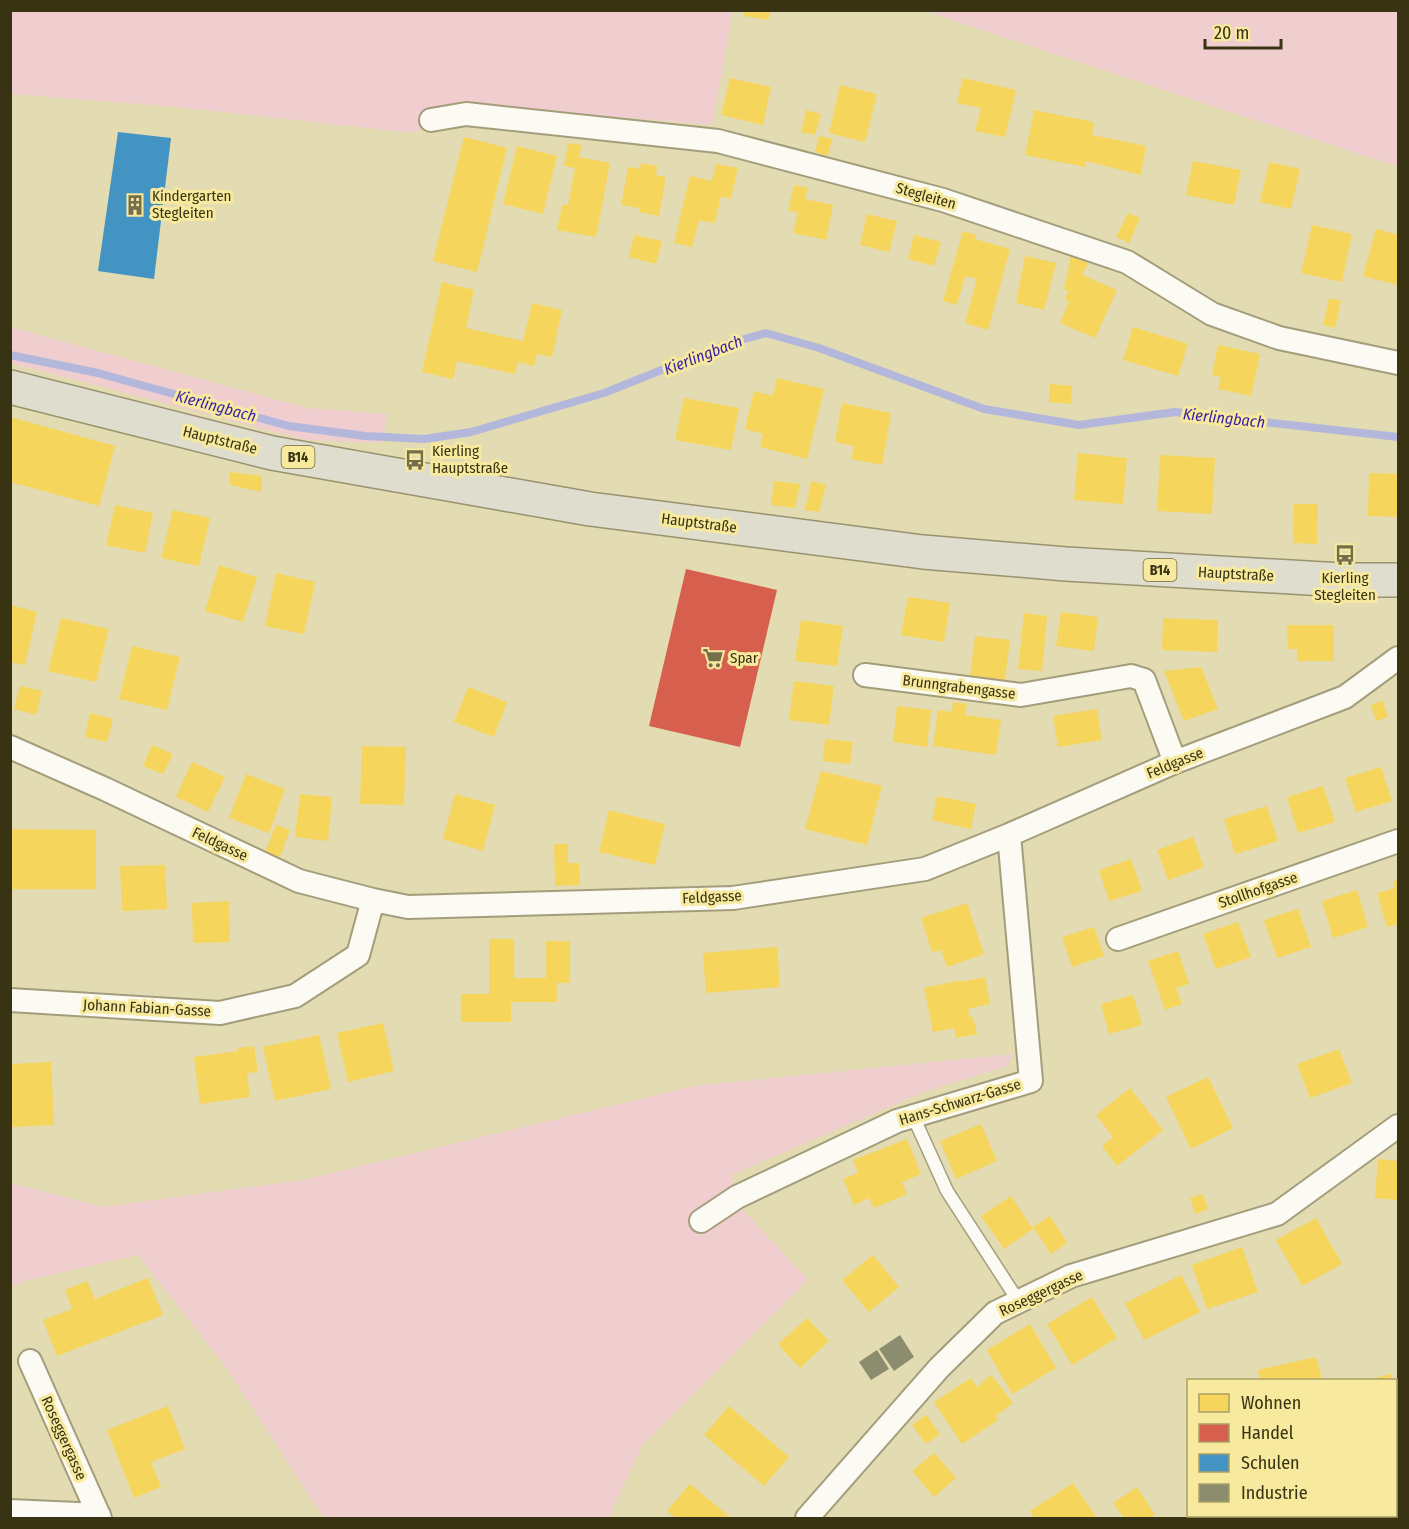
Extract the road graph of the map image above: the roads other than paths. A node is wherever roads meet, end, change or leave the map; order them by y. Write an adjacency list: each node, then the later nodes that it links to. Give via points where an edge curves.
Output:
1 (431, 120): 2 (street, Stegleiten, via 466,114 718,141 942,200 1127,262 1212,314 1280,338)
2 (1398, 363)
3 (10, 387): 4 (main road, Hauptstraße / B14, via 272,453 590,509 947,554 1342,580)
4 (1398, 580)
5 (1398, 658): 8 (street, Feldgasse, via 1345,697)
6 (865, 675): 8 (street, Brunngrabengasse, via 1021,695 1131,676 1144,680)
7 (10, 747): 11 (street, Feldgasse, via 298,881)
8 (1175, 762): 9 (street, Feldgasse)
9 (1009, 835): 11 (street, Feldgasse, via 925,869 733,898 408,907); 14 (street, Hans-Schwarz-Gasse, via 1031,1081)
10 (1398, 841): 12 (street, Stollhofgasse)
11 (373, 900): 13 (street, Johann Fabian-Gasse, via 358,955 295,996 220,1013)
12 (1118, 939)
13 (10, 1000)
14 (913, 1116): 16 (street, Hans-Schwarz-Gasse, via 737,1197); 17 (lane, via 947,1191)
15 (1398, 1126): 17 (street, Roseggergasse, via 1277,1214 1071,1276)
16 (701, 1221)
17 (1019, 1302): 21 (street, Roseggergasse, via 995,1313 939,1368)
18 (30, 1361): 20 (street, Roseggergasse)
19 (10, 1511): 20 (street, Roseggergasse)
20 (99, 1517)
21 (807, 1518)

